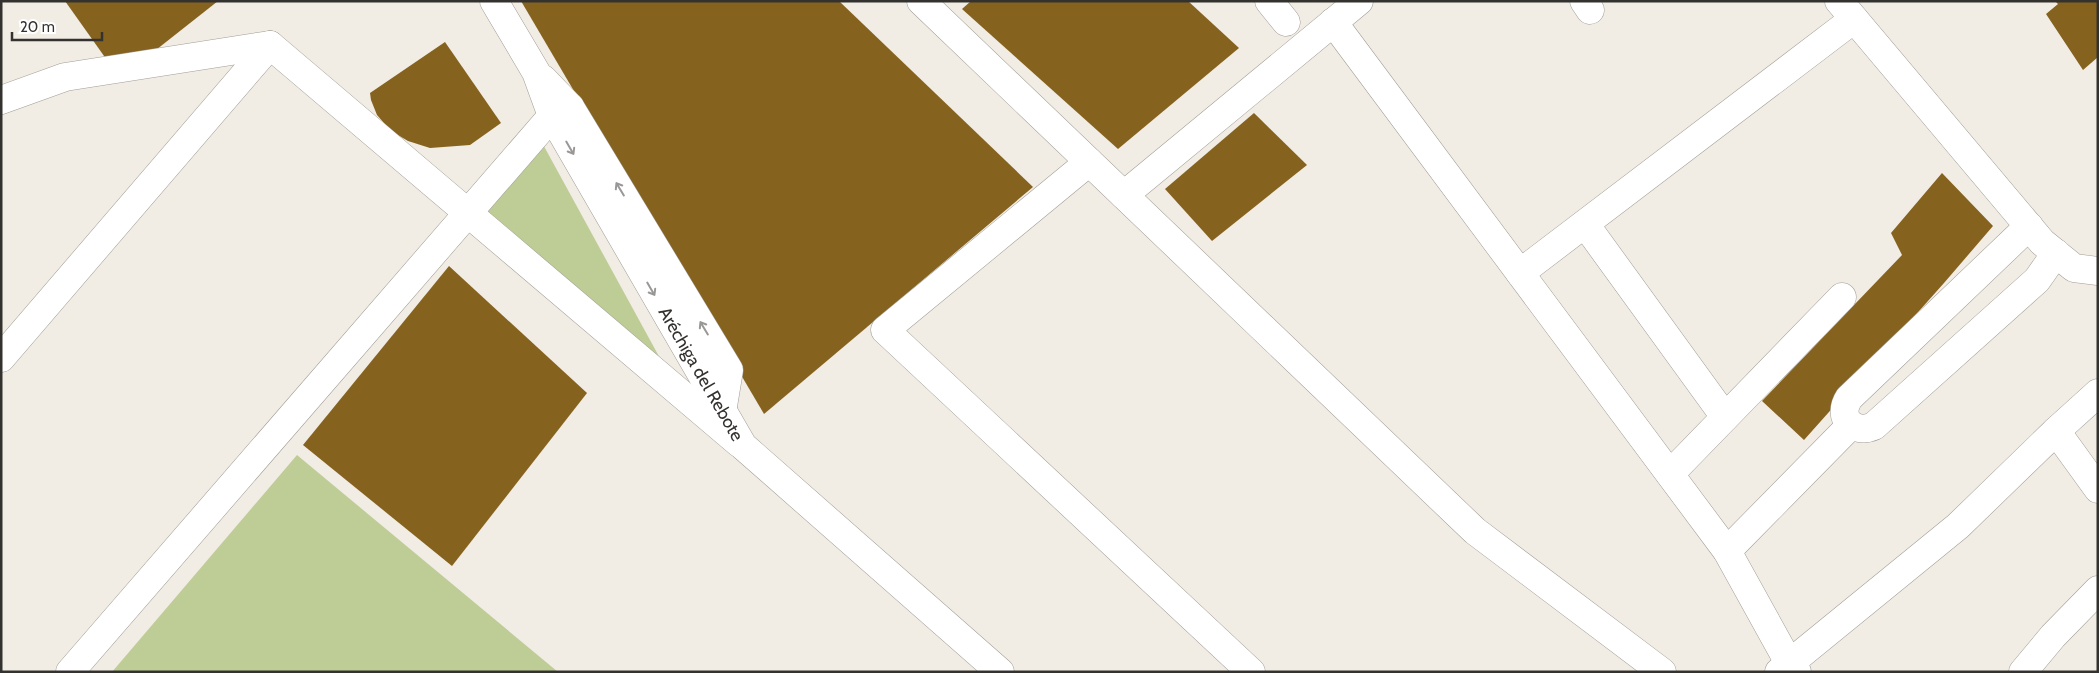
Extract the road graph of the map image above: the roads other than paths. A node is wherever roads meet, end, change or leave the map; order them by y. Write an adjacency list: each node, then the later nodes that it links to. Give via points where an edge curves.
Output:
1 (494, 1): 10 (street)
2 (921, 1): 11 (street)
3 (1269, 1): 6 (street)
4 (1359, 1): 7 (street)
5 (1846, 10): 14 (street); 15 (street)
6 (1286, 22)
7 (1333, 22): 12 (street); 18 (street)
8 (270, 45): 9 (street, via 65,77); 13 (street); 20 (street)
9 (1, 100)
10 (561, 112): 13 (street); 25 (street, Aréchiga del Rebote, via 729,370 722,412)
11 (1089, 162): 12 (street); 33 (street, via 885,330)
12 (1124, 195): 34 (street, via 1475,531)
13 (468, 213): 25 (street); 31 (street)
14 (1585, 224): 18 (street); 22 (street)
15 (2029, 226): 16 (street); 23 (street, via 1849,398 1844,415)
16 (2056, 253): 17 (street, via 2074,268); 23 (street, via 2037,280 1874,426 1862,429)
17 (2098, 271)
18 (1520, 273): 26 (street)
19 (1842, 297): 22 (street)
20 (1, 358)
21 (2098, 393): 24 (street)
22 (1725, 417): 26 (street)
23 (1851, 425): 28 (street)
24 (2056, 431): 27 (street); 30 (street, via 1958,526)
25 (743, 446): 32 (street, Aréchiga del Rebote)
26 (1670, 474): 28 (street)
27 (2098, 489)
28 (1727, 551): 30 (street)
29 (2098, 590): 35 (street)
30 (1788, 669)
31 (70, 672)
32 (1000, 672)
33 (1251, 672)
34 (1662, 672)
35 (2023, 672)

